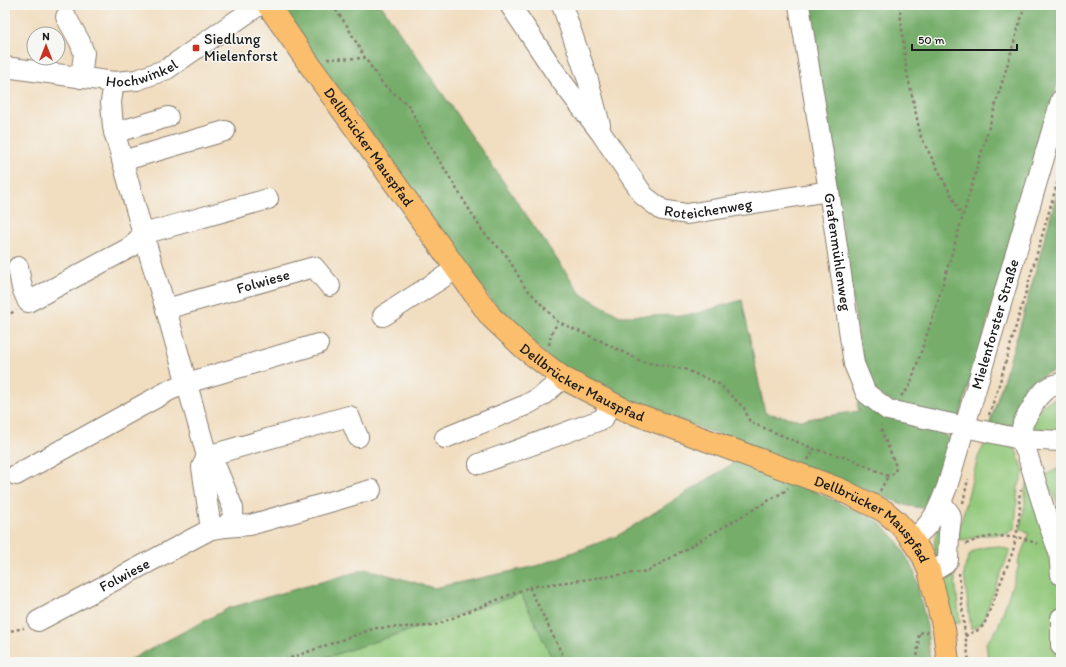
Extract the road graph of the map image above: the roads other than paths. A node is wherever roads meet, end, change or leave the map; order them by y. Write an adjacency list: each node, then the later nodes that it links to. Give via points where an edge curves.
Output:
1 (259, 5): 9 (street, Hochwinkel, via 167,68 137,80)
2 (268, 5): 20 (main road, Dellbrücker Mauspfad)
3 (510, 5): 14 (street, Roteichenweg, via 559,78)
4 (562, 5): 14 (street, Roteichenweg, via 588,80)
5 (799, 5): 16 (street, Grafenmühlenweg)
6 (66, 17): 8 (street, via 84,53)
7 (5, 67): 8 (street, Hochwinkel)
8 (81, 78): 9 (street, Hochwinkel)
9 (114, 82): 13 (street, via 111,102)
10 (1061, 100): 29 (street, Mielenforster Straße)
11 (168, 117): 13 (street)
12 (225, 131): 15 (street)
13 (114, 133): 15 (street)
14 (602, 133): 16 (street, Roteichenweg, via 644,196 662,210 687,214)
15 (122, 161): 18 (street)
16 (829, 191): 29 (street, Grafenmühlenweg, via 854,364 866,393 888,410)
17 (268, 199): 18 (street)
18 (143, 234): 19 (street, via 131,247 28,302 22,288); 22 (street)
19 (18, 266)
20 (456, 269): 23 (street); 25 (main road, Dellbrücker Mauspfad, via 490,317 525,349)
21 (330, 286): 22 (street, Folwiese, via 314,267)
22 (166, 309): 26 (street)
23 (383, 316)
24 (318, 344): 26 (street)
25 (563, 378): 28 (main road, Dellbrücker Mauspfad); 31 (street, via 542,396 526,405)
26 (186, 383): 34 (street); 36 (street)
27 (1061, 383): 32 (street, via 1044,390 1038,397 1023,423)
28 (611, 403): 35 (street, via 603,419); 40 (main road, Dellbrücker Mauspfad, via 839,489 884,511)
29 (973, 429): 32 (street, Grafenmühlenweg); 38 (street, Mielenforster Straße)
30 (358, 437): 34 (street, via 349,416)
31 (445, 438)
32 (1020, 439): 33 (street, Grafenmühlenweg); 41 (street)
33 (1061, 441)
34 (207, 456): 39 (street, via 202,467)
35 (479, 464)
36 (16, 475)
37 (371, 490): 39 (street, Folwiese, via 250,525)
38 (940, 504): 40 (street, Mielenforster Straße, via 924,529); 42 (street, via 951,518 948,560 940,567)
39 (218, 528): 45 (street, Folwiese)
40 (912, 538): 42 (main road, Dellbrücker Mauspfad)
41 (1060, 552): 43 (street)
42 (929, 571): 47 (main road, Dellbrücker Mauspfad, via 944,629)
43 (1061, 575)
44 (1061, 618): 46 (street)
45 (38, 621)
46 (1061, 646)
47 (948, 662)

